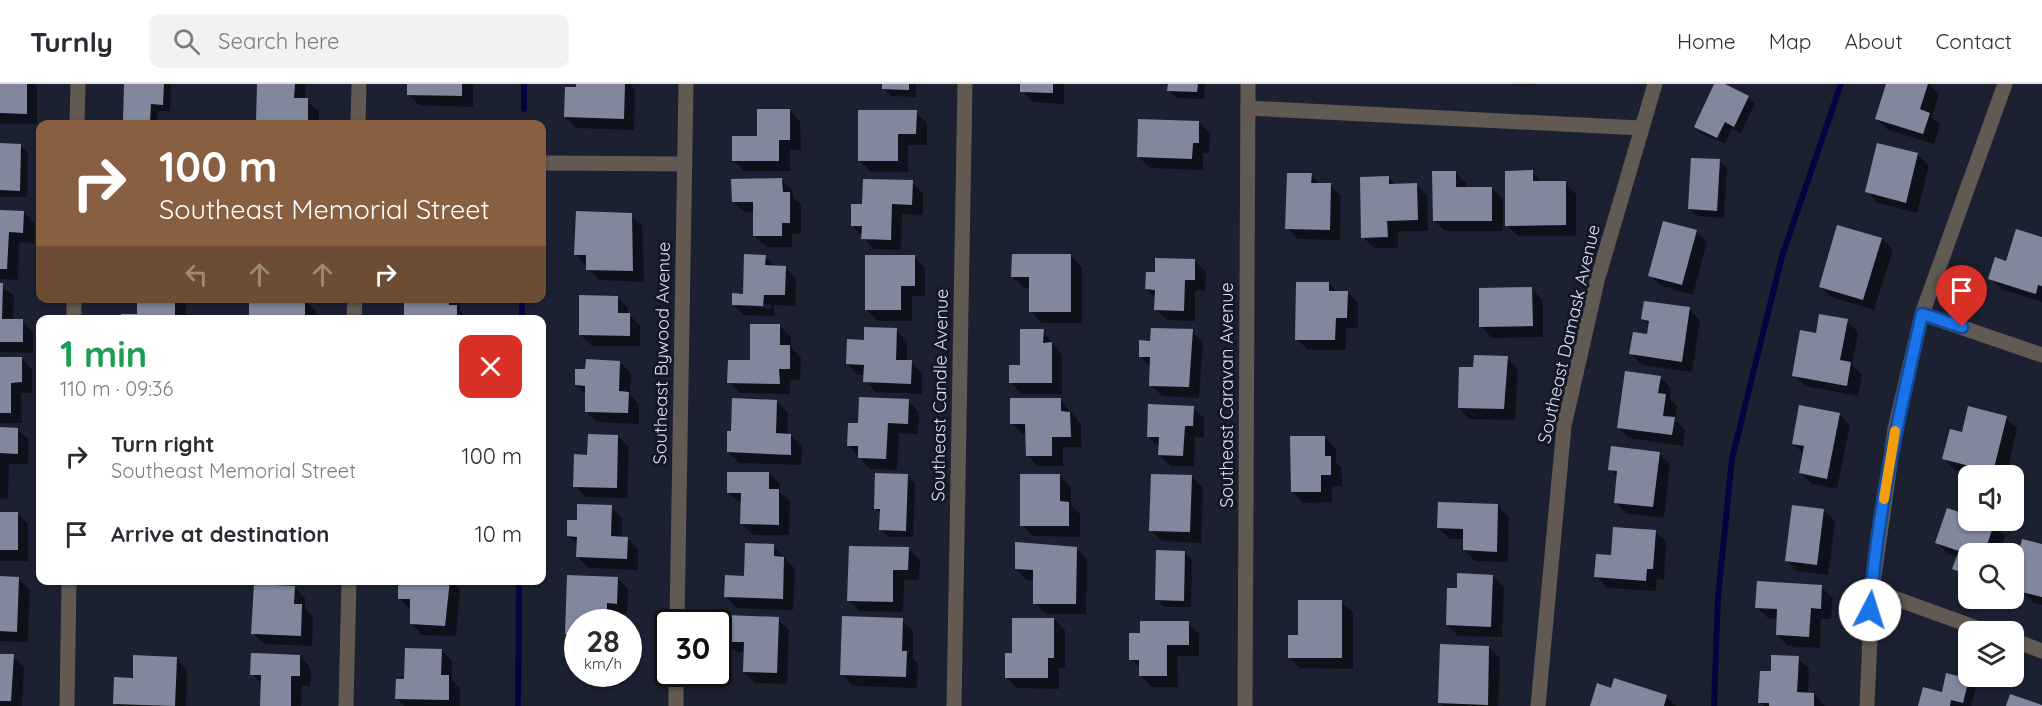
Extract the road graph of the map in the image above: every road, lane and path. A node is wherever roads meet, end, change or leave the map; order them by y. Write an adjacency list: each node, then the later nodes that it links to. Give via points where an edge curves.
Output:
1 (78, 84): 9 (street)
2 (359, 84): 10 (street)
3 (686, 84): 13 (street, Southeast Bywood Avenue)
4 (965, 84): 27 (street, Southeast Candle Avenue)
5 (1248, 84): 8 (street, Southeast Caravan Avenue)
6 (1655, 84): 11 (street, Southeast Damask Avenue)
7 (2005, 84): 14 (street)
8 (1248, 108): 11 (street); 28 (street, Southeast Caravan Avenue)
9 (78, 120)
10 (358, 120)
11 (1640, 128): 29 (street, Southeast Damask Avenue, via 1597,281 1564,426)
12 (546, 163): 13 (street)
13 (685, 164): 19 (street, Southeast Bywood Avenue)
14 (1922, 314): 15 (street); 18 (street, via 1895,429)
15 (2042, 355)
16 (69, 585): 24 (street)
17 (348, 585): 25 (street)
18 (1872, 590): 20 (street); 30 (street)
19 (677, 609)
20 (1958, 621)
21 (2024, 644): 22 (street)
22 (2042, 651)
23 (676, 687): 26 (street)
24 (67, 706)
25 (346, 706)
26 (676, 706)
27 (954, 706)
28 (1245, 706)
29 (1538, 706)
30 (1867, 706)

